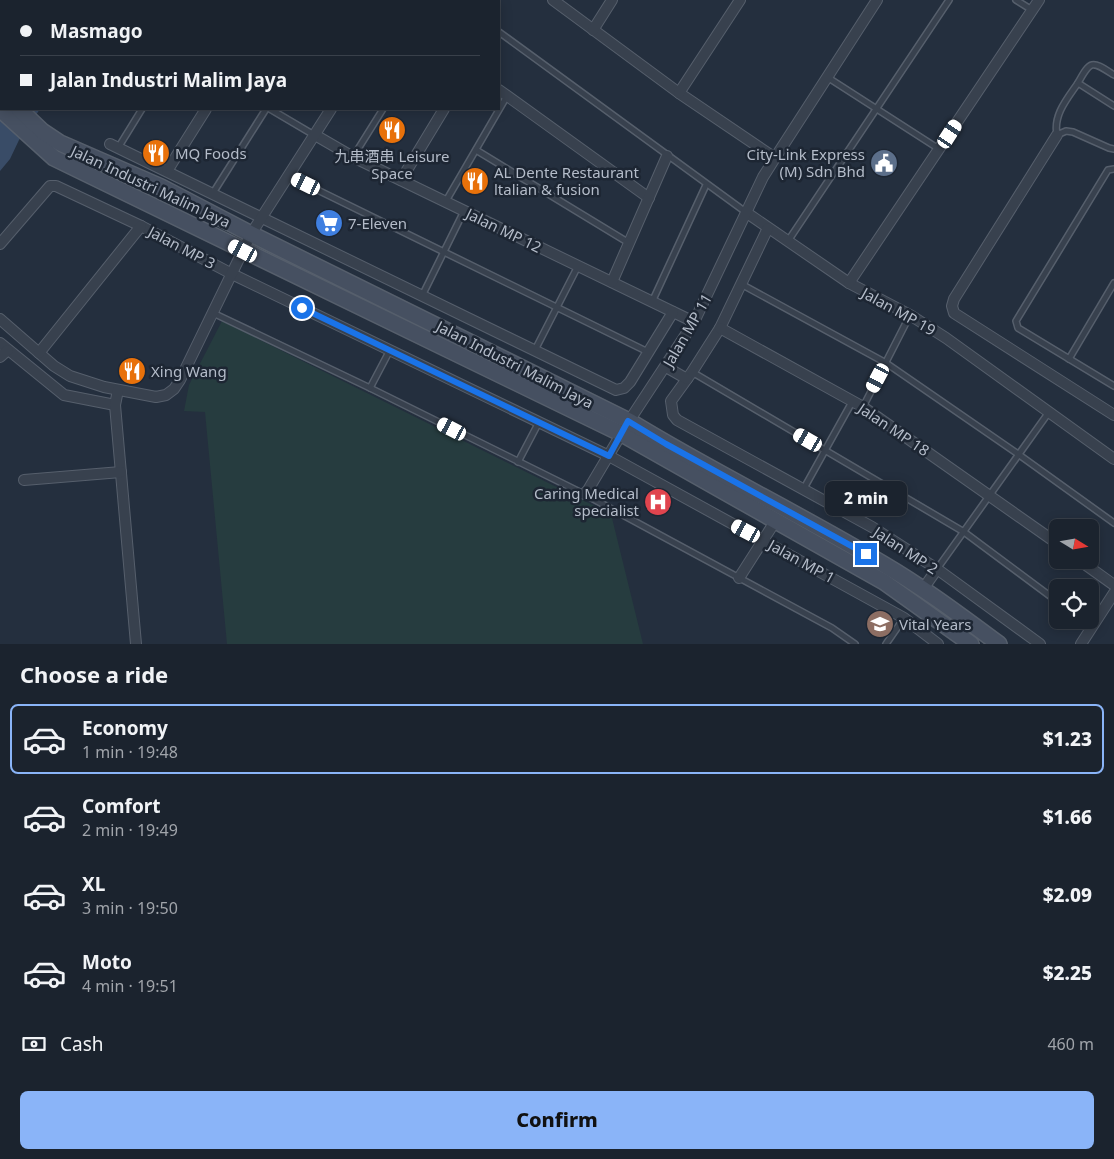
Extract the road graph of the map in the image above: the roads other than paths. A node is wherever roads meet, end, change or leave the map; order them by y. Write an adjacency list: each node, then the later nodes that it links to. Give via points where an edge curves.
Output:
1 (553, 0): 9 (street)
2 (612, 0): 9 (street)
3 (740, 0): 15 (street)
4 (877, 0): 12 (street, Jalan MP 11)
5 (949, 0): 17 (lane)
6 (1016, 0): 8 (lane)
7 (1038, 0): 8 (street)
8 (1032, 10): 34 (street)
9 (593, 30): 15 (street)
10 (500, 33): 35 (lane)
11 (1114, 76): 13 (lane, via 1093,64 1086,68)
12 (827, 77): 17 (lane); 37 (street, Jalan MP 11)
13 (1078, 83): 16 (lane); 30 (lane, via 1059,112)
14 (503, 93): 44 (street)
15 (679, 93): 37 (street)
16 (1114, 106)
17 (877, 108): 34 (lane); 52 (lane)
18 (1, 110): 29 (main road, Jalan Industri Malim Jaya)
19 (20, 110): 29 (main road, Jalan Industri Malim Jaya)
20 (141, 110): 31 (lane)
21 (205, 110): 39 (street)
22 (267, 110): 43 (lane)
23 (270, 110): 28 (lane)
24 (330, 110): 28 (street)
25 (382, 110): 36 (lane)
26 (443, 110): 41 (street)
27 (495, 110): 33 (lane)
28 (314, 135): 36 (street, Jalan MP 12); 40 (street)
29 (38, 136): 51 (main road, Jalan Industri Malim Jaya, via 160,187); 55 (main road, Jalan Industri Malim Jaya, via 54,158)
30 (1057, 136): 32 (lane, via 1066,131 1073,132); 88 (street, via 952,306 954,313)
31 (114, 146): 39 (street)
32 (1114, 149)
33 (476, 150): 45 (lane); 53 (lane)
34 (940, 150): 60 (street)
35 (667, 156): 42 (lane); 44 (street)
36 (353, 157): 41 (street, Jalan MP 12)
37 (774, 158): 47 (street, Jalan MP 11)
38 (1114, 169): 77 (lane, via 1108,170 1016,321 1018,328)
39 (167, 171): 43 (street)
40 (288, 176): 48 (street); 56 (lane)
41 (401, 180): 45 (street, Jalan MP 12)
42 (706, 184): 47 (lane); 64 (lane)
43 (213, 193): 48 (street)
44 (649, 198): 53 (street)
45 (446, 202): 46 (street, Jalan MP 12)
46 (464, 210): 56 (lane); 57 (street, Jalan MP 12)
47 (747, 213): 50 (street, Jalan MP 19); 70 (street, Jalan MP 11)
48 (262, 217): 51 (street); 63 (street)
49 (142, 226): 54 (street, Jalan MP 3, via 50,186); 58 (street, Jalan MP 3); 76 (street)
50 (768, 228): 52 (street, Jalan MP 19); 62 (street)
51 (251, 234): 55 (street); 90 (main road, Jalan Industri Malim Jaya)
52 (787, 241): 60 (street, Jalan MP 19)
53 (629, 243): 59 (street)
54 (0, 244)
55 (243, 251): 58 (street); 90 (main road, Jalan Industri Malim Jaya)
56 (444, 252): 63 (lane); 65 (lane)
57 (578, 266): 59 (street, Jalan MP 12); 65 (lane)
58 (232, 274): 67 (street); 73 (street, Jalan MP 3)
59 (612, 282): 64 (street, Jalan MP 12)
60 (850, 283): 68 (street, Jalan MP 19)
61 (1114, 283): 77 (lane)
62 (741, 284): 71 (street); 78 (lane)
63 (422, 296): 74 (street)
64 (652, 302): 66 (street, Jalan MP 12)
65 (557, 308): 74 (lane); 75 (lane)
66 (673, 312): 70 (street, Jalan MP 12); 75 (street)
67 (212, 313): 82 (lane); 83 (street, via 174,389 156,397)
68 (910, 315): 78 (lane); 87 (street, Jalan MP 19)
69 (0, 319): 76 (street)
70 (694, 322): 79 (street, Jalan MP 11)
71 (720, 328): 80 (street); 84 (street, Jalan MP 18)
72 (3, 350): 85 (street, via 64,396)
73 (390, 350): 82 (lane); 89 (street, Jalan MP 3)
74 (535, 350): 75 (street, via 616,390 630,382)
75 (648, 352)
76 (39, 353): 83 (street, via 70,376)
77 (1069, 359): 81 (lane)
78 (886, 363): 86 (lane); 92 (lane)
79 (666, 367): 80 (street); 90 (street, Jalan MP 11)
80 (690, 376): 91 (lane); 98 (street, Jalan MP 2, via 671,401 672,415)
81 (1114, 386)
82 (370, 388): 95 (lane)
83 (118, 390): 85 (street)
84 (852, 401): 86 (street, Jalan MP 18); 91 (lane)
85 (115, 406): 96 (street)
86 (863, 406): 100 (street, Jalan MP 18)
87 (1049, 412): 92 (lane); 94 (street, Jalan MP 19)
88 (1114, 415)
89 (539, 422): 93 (street, Jalan MP 3); 95 (lane)
90 (625, 428): 93 (street, Jalan MP 11); 101 (main road, Jalan Industri Malim Jaya); 110 (main road, Jalan Industri Malim Jaya, via 666,444)
91 (825, 450): 98 (lane); 103 (lane)
92 (1018, 454): 100 (lane); 102 (lane)
93 (609, 456): 99 (street, Jalan MP 11); 105 (street, Jalan MP 1)
94 (1114, 458)
95 (518, 462): 99 (lane)
96 (121, 472): 97 (street); 116 (street)
97 (24, 480)
98 (802, 490): 107 (street, Jalan MP 2, via 872,527)
99 (584, 494): 108 (lane)
100 (990, 495): 103 (lane); 104 (street, Jalan MP 18)
101 (776, 520): 105 (street); 120 (main road, Jalan Industri Malim Jaya, via 884,582)
102 (1114, 523)
103 (964, 532): 107 (lane); 112 (lane)
104 (1049, 538)
105 (763, 540): 108 (street); 114 (street, Jalan MP 1)
106 (1092, 569): 109 (street)
107 (937, 570): 110 (street); 122 (street, Jalan MP 2)
108 (739, 578): 117 (lane, via 832,628)
109 (1114, 585)
110 (923, 589): 121 (main road, Jalan Industri Malim Jaya)
111 (1114, 593): 113 (street)
112 (1049, 595)
113 (1099, 617)
114 (904, 618): 118 (lane); 119 (street, Jalan MP 1)
115 (1091, 629): 123 (street)
116 (136, 644)
117 (855, 644)
118 (886, 644)
119 (938, 644)
120 (971, 644)
121 (999, 644)
122 (1040, 644)
123 (1081, 644)

